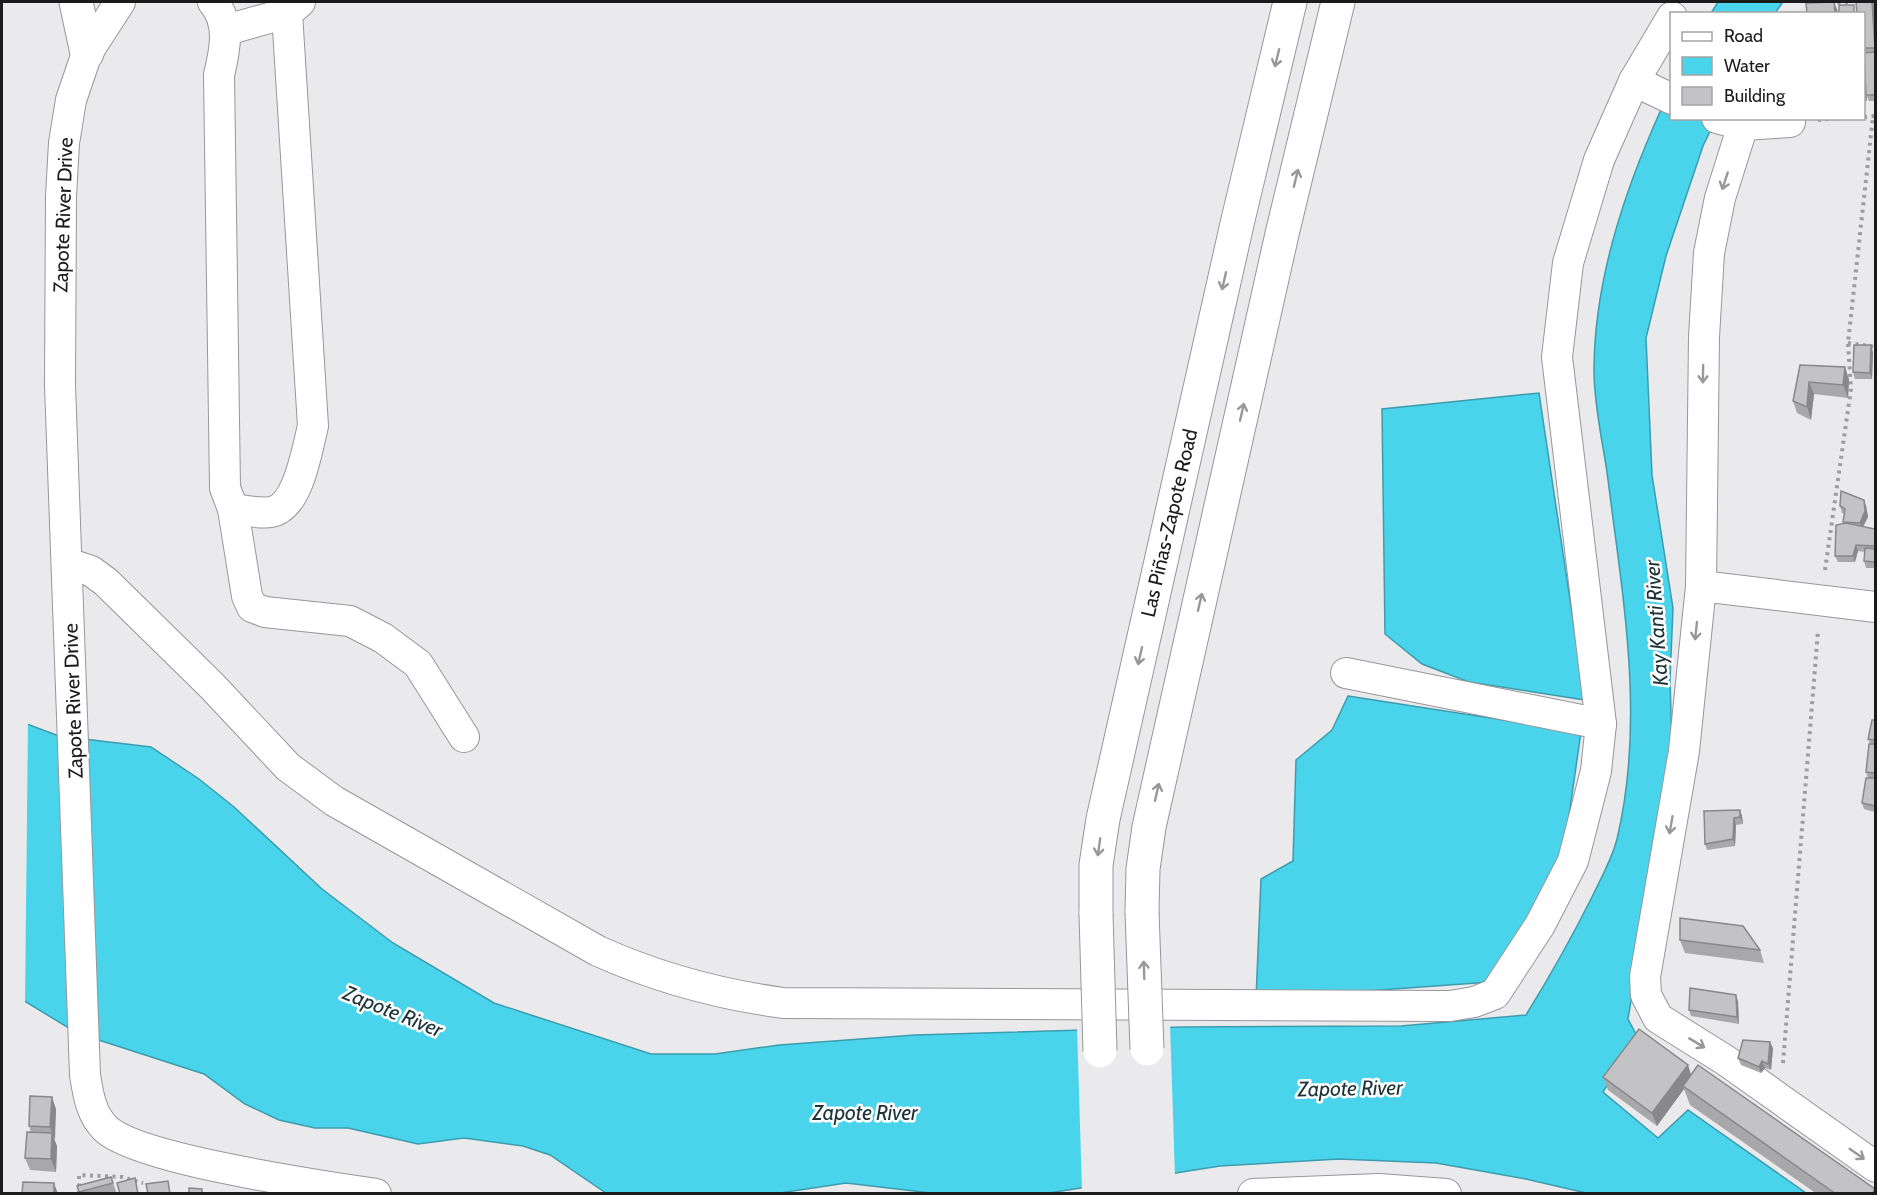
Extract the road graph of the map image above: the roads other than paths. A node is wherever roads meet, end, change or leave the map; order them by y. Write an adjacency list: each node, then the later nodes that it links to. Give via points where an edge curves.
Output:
1 (76, 2): 9 (main road)
2 (120, 2): 9 (street, Zapote River Drive)
3 (213, 2): 8 (street, via 220,9)
4 (1290, 2): 21 (main road, Las Piñas-Zapote Road, one-way to 21, bridge, via 1103,819 1096,865)
5 (1338, 2): 20 (main road, one-way to 5, bridge, via 1142,912 1149,827 1279,246)
6 (293, 7): 8 (street); 13 (street, via 313,426 299,481 280,508 270,512)
7 (1670, 23): 10 (street)
8 (226, 30): 13 (street, via 219,75 225,488)
9 (87, 53): 14 (street, Zapote River Drive, via 71,100 61,196 60,385)
10 (1653, 90): 18 (street, via 1599,160 1568,263 1557,357)
11 (1727, 121): 12 (street); 15 (street, one-way to 15, via 1720,198 1709,253 1704,337)
12 (1790, 122)
13 (233, 509): 19 (street, via 252,607 265,612 350,621 383,638 418,663)
14 (67, 563): 18 (street, via 91,571 112,587 288,767 334,801 598,951 642,971 733,997 783,1004 1450,1006 1474,1002 1494,994 1509,975 1540,926 1573,861 1596,771); 23 (street, Zapote River Drive, via 85,1075 94,1113 109,1131 131,1144)
15 (1701, 586): 16 (street); 22 (street, one-way to 22, via 1683,751 1645,977 1646,995 1658,1018 1725,1060)
16 (1875, 607)
17 (1346, 673): 18 (street)
18 (1601, 724)
19 (464, 737)
20 (1147, 1049)
21 (1100, 1051)
22 (1875, 1167)
23 (376, 1194)
24 (1252, 1194): 25 (street, via 1379,1189)
25 (1446, 1194)

